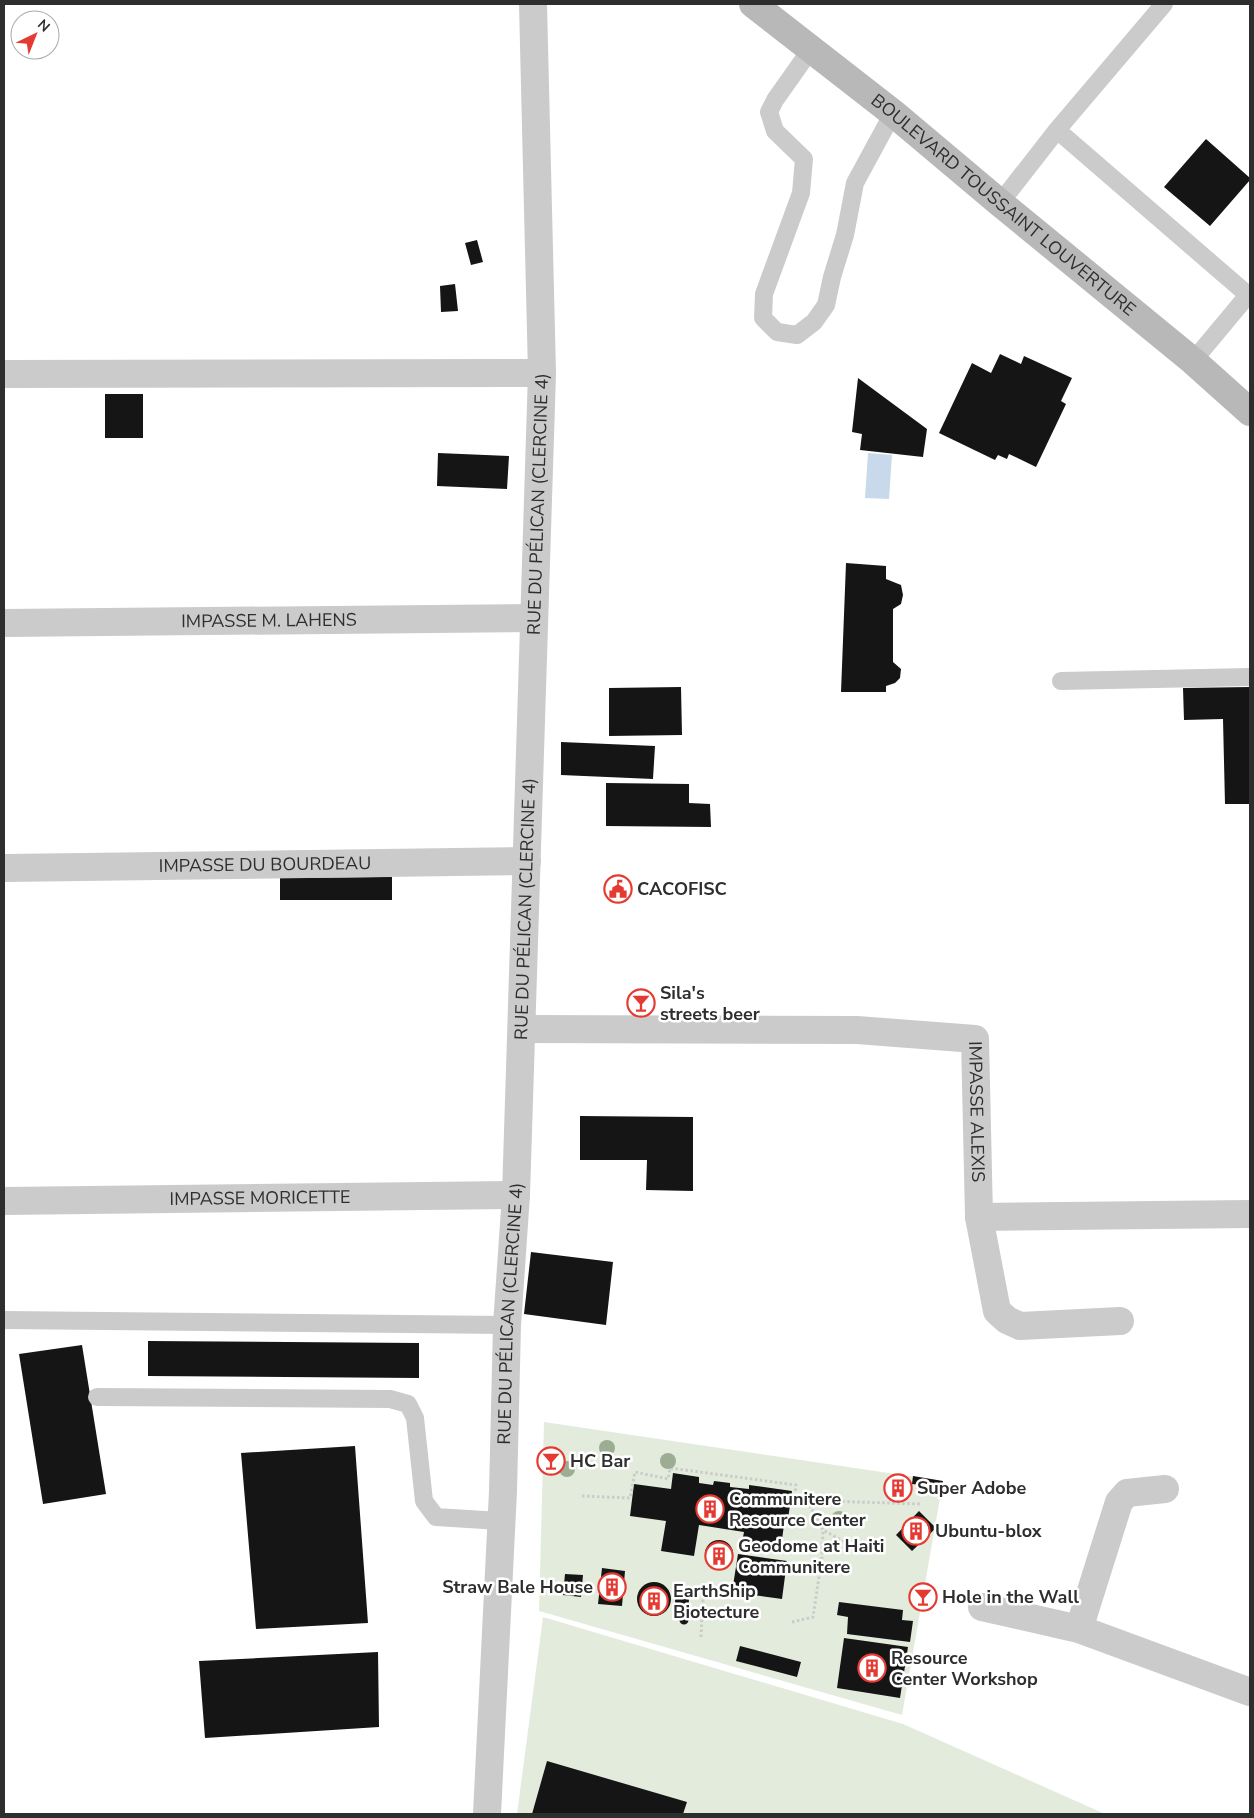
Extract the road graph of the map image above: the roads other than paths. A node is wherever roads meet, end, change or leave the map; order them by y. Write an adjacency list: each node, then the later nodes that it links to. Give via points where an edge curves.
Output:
1 (533, 4): 10 (street, RUE DU PÉLICAN (CLERCINE 4))
2 (753, 4): 4 (main road, BOULEVARD TOUSSAINT LOUVERTURE)
3 (1164, 4): 6 (lane)
4 (811, 49): 5 (main road, BOULEVARD TOUSSAINT LOUVERTURE); 5 (lane, via 769,112 775,131 804,159 800,193 764,294 762,318 777,332 797,335 814,322 826,305 855,183)
5 (893, 113): 7 (main road, BOULEVARD TOUSSAINT LOUVERTURE)
6 (1058, 130): 7 (lane); 8 (lane)
7 (1000, 203): 9 (main road, BOULEVARD TOUSSAINT LOUVERTURE)
8 (1249, 295): 9 (lane)
9 (1193, 361): 12 (main road, BOULEVARD TOUSSAINT LOUVERTURE)
10 (542, 373): 11 (street); 13 (street, RUE DU PÉLICAN (CLERCINE 4))
11 (4, 374)
12 (1250, 412)
13 (533, 618): 14 (street, IMPASSE M. LAHENS); 17 (street, RUE DU PÉLICAN (CLERCINE 4))
14 (4, 623)
15 (1250, 677): 16 (lane)
16 (1061, 681)
17 (528, 861): 18 (street, IMPASSE DU BOURDEAU); 19 (street, RUE DU PÉLICAN (CLERCINE 4))
18 (4, 868)
19 (522, 1030): 20 (street, RUE DU PÉLICAN (CLERCINE 4)); 23 (street, IMPASSE ALEXIS, via 857,1030 975,1039)
20 (516, 1194): 21 (street, IMPASSE MORICETTE); 26 (street, RUE DU PÉLICAN (CLERCINE 4))
21 (4, 1201)
22 (1250, 1214): 23 (street)
23 (979, 1217): 25 (street, via 997,1311 1007,1320 1020,1326)
24 (4, 1320): 26 (lane)
25 (1120, 1321)
26 (507, 1325): 29 (street, RUE DU PÉLICAN (CLERCINE 4))
27 (97, 1397): 29 (lane, via 390,1399 408,1404 415,1418 424,1500 436,1517)
28 (1165, 1489): 31 (street, via 1127,1494 1119,1502)
29 (500, 1520): 33 (street, RUE DU PÉLICAN (CLERCINE 4))
30 (982, 1607): 31 (street)
31 (1079, 1629): 32 (street)
32 (1250, 1692)
33 (487, 1814)

